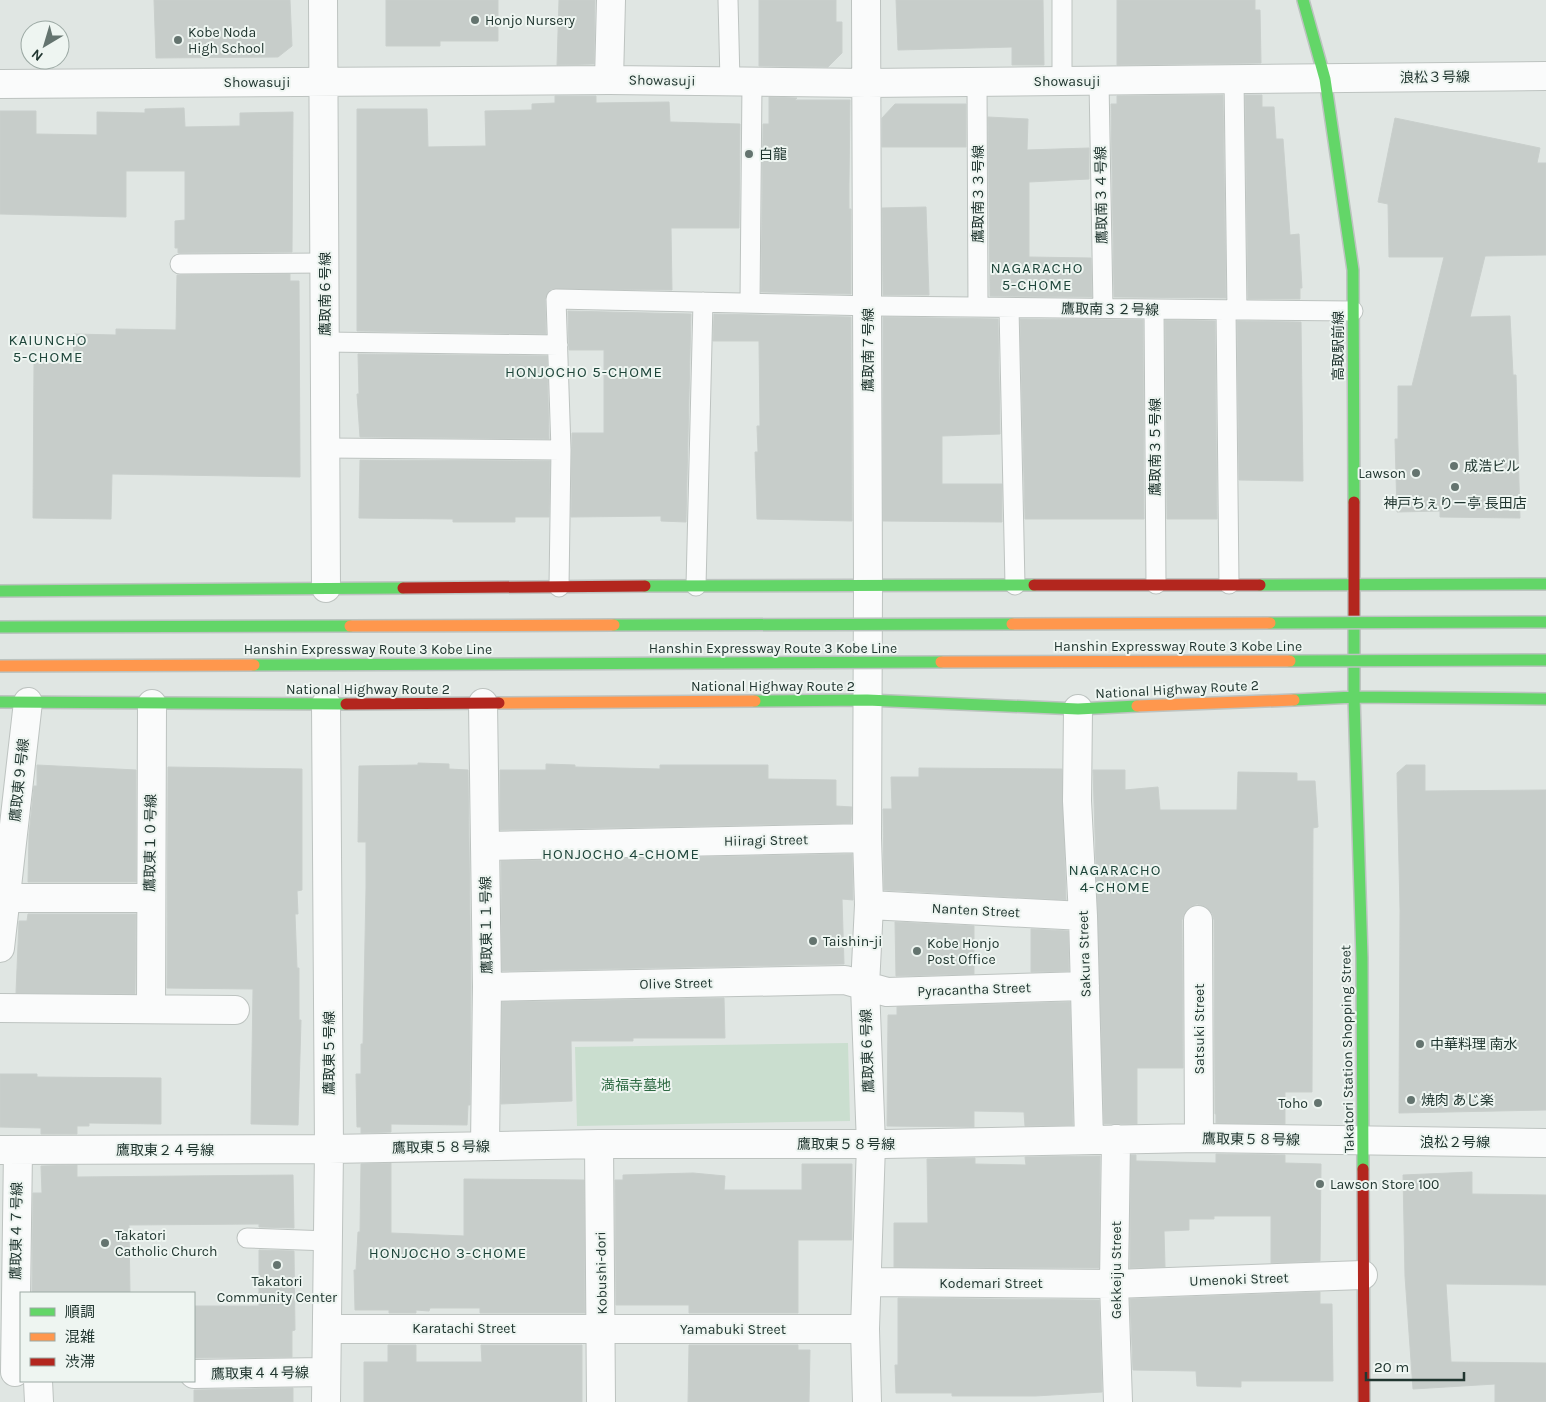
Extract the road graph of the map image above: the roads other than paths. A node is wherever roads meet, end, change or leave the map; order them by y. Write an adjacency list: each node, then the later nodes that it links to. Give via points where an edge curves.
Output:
1 (323, 0): 14 (street, 鷹取南６号線)
2 (611, 0): 10 (street)
3 (728, 0): 11 (lane)
4 (866, 0): 16 (street, 鷹取南７号線)
5 (1062, 0): 12 (lane)
6 (1304, 0): 8 (main road, 高取駅前線)
7 (1546, 76): 8 (street, 浪松３号線)
8 (1325, 78): 9 (street, Showasuji); 28 (main road, 高取駅前線, via 1353,270)
9 (1234, 79): 13 (street, Showasuji); 27 (lane)
10 (609, 80): 11 (street, Showasuji); 14 (street, Showasuji)
11 (741, 81): 16 (street, Showasuji); 21 (lane)
12 (1062, 81): 13 (street, Showasuji); 15 (street, Showasuji)
13 (1099, 81): 25 (lane, 鷹取南３４号線)
14 (324, 82): 17 (street, Showasuji); 18 (street, 鷹取南６号線)
15 (978, 82): 16 (street, Showasuji); 23 (lane, 鷹取南３３号線)
16 (867, 83): 22 (street, 鷹取南７号線)
17 (0, 84)
18 (325, 263): 19 (lane); 29 (street, 鷹取南６号線)
19 (180, 264)
20 (703, 302): 21 (lane, 鷹取南３２号線); 30 (lane, 鷹取南３２号線, via 556,299); 39 (lane)
21 (750, 303): 22 (lane, 鷹取南３２号線)
22 (868, 306): 23 (lane, 鷹取南３２号線); 37 (street, 鷹取南７号線)
23 (978, 307): 24 (lane, 鷹取南３２号線)
24 (1009, 308): 25 (lane, 鷹取南３２号線); 38 (lane)
25 (1103, 308): 26 (lane, 鷹取南３２号線)
26 (1154, 309): 27 (lane, 鷹取南３２号線); 33 (lane, 鷹取南３５号線)
27 (1231, 310): 28 (lane, 鷹取南３２号線); 34 (lane)
28 (1353, 311): 35 (main road, 高取駅前線)
29 (325, 342): 30 (lane); 31 (street, 鷹取南６号線)
30 (558, 345): 32 (lane)
31 (325, 448): 32 (lane); 41 (street, 鷹取南６号線)
32 (561, 450): 40 (lane)
33 (1156, 584): 34 (main road); 38 (main road)
34 (1229, 584): 35 (main road)
35 (1355, 584): 36 (main road); 47 (main road, 高取駅前線)
36 (1546, 584)
37 (868, 585): 38 (main road); 39 (main road); 49 (street, 鷹取南７号線)
38 (1015, 585)
39 (696, 586): 40 (main road)
40 (558, 587): 41 (main road)
41 (326, 588): 42 (main road)
42 (0, 592)
43 (1546, 622): 44 (main road, Hanshin Expressway Route 3 Kobe Line, bridge)
44 (0, 627)
45 (1546, 660): 46 (main road, Hanshin Expressway Route 3 Kobe Line, bridge)
46 (0, 666)
47 (1354, 697): 48 (main road, National Highway Route 2); 55 (main road, National Highway Route 2); 73 (main road, Takatori Station Shopping Street, via 1362,958)
48 (1546, 699)
49 (867, 700): 52 (main road, National Highway Route 2); 55 (main road, National Highway Route 2); 56 (street, 鷹取東６号線)
50 (0, 702): 51 (main road, National Highway Route 2)
51 (28, 702): 53 (main road, National Highway Route 2); 58 (street, 鷹取東９号線)
52 (483, 703): 54 (main road, National Highway Route 2); 57 (street, 鷹取東１１号線)
53 (152, 704): 54 (main road, National Highway Route 2); 59 (street, 鷹取東１０号線)
54 (326, 704): 79 (street, 鷹取東５号線)
55 (1078, 709): 61 (street, Sakura Street, via 1077,801)
56 (866, 838): 57 (street, Hiiragi Street); 60 (street, 鷹取東６号線)
57 (485, 846): 66 (street, 鷹取東１１号線)
58 (5, 898): 59 (street, 鷹取東１０号線); 63 (street, 鷹取東９号線)
59 (152, 898): 68 (street)
60 (869, 905): 61 (street, Nanten Street); 64 (street, 鷹取東６号線)
61 (1083, 916): 65 (street, Sakura Street)
62 (1198, 920): 70 (street, Satsuki Street)
63 (0, 948)
64 (865, 986): 65 (street, Pyracantha Street, via 887,992); 66 (street, Olive Street, via 845,980); 76 (street, 鷹取東６号線)
65 (1085, 986): 72 (street, Sakura Street)
66 (487, 987): 77 (street, 鷹取東１１号線)
67 (0, 1008): 68 (street)
68 (151, 1009): 69 (street)
69 (235, 1010)
70 (1199, 1138): 71 (street, 鷹取東５８号線); 73 (street, 鷹取東５８号線)
71 (1116, 1139): 72 (street, 鷹取東５８号線); 84 (street, Gekkeiju Street)
72 (1089, 1140): 76 (street, 鷹取東５８号線)
73 (1363, 1141): 74 (street, 浪松２号線); 82 (main road, Takatori Station Shopping Street)
74 (1546, 1143)
75 (599, 1144): 76 (street, 鷹取東５８号線); 77 (street, 鷹取東５８号線); 85 (street, Kobushi-dori)
76 (871, 1144): 83 (street, 鷹取東６号線)
77 (485, 1146): 79 (street, 鷹取東５８号線)
78 (9, 1150): 79 (street, 鷹取東２４号線); 89 (street, 鷹取東４７号線)
79 (329, 1150): 81 (street, 鷹取東５号線)
80 (247, 1238): 81 (lane)
81 (328, 1241): 86 (street, 鷹取東５号線)
82 (1363, 1275): 84 (street, Umenoki Street); 97 (main road, Takatori Station Shopping Street)
83 (867, 1282): 84 (street, Kodemari Street); 87 (street, 鷹取東６号線)
84 (1114, 1284): 96 (street, Gekkeiju Street)
85 (601, 1328): 86 (street, Karatachi Street); 87 (street, Yamabuki Street); 94 (street, Kobushi-dori)
86 (328, 1329): 88 (street, 鷹取東５号線)
87 (865, 1329): 95 (street, 鷹取東６号線)
88 (326, 1372): 90 (street, 鷹取東４４号線); 93 (street, 鷹取東５号線)
89 (19, 1374)
90 (195, 1374)
91 (25, 1382): 92 (street, 鷹取東４７号線)
92 (39, 1402)
93 (326, 1402)
94 (601, 1402)
95 (866, 1402)
96 (1118, 1402)
97 (1364, 1402)

